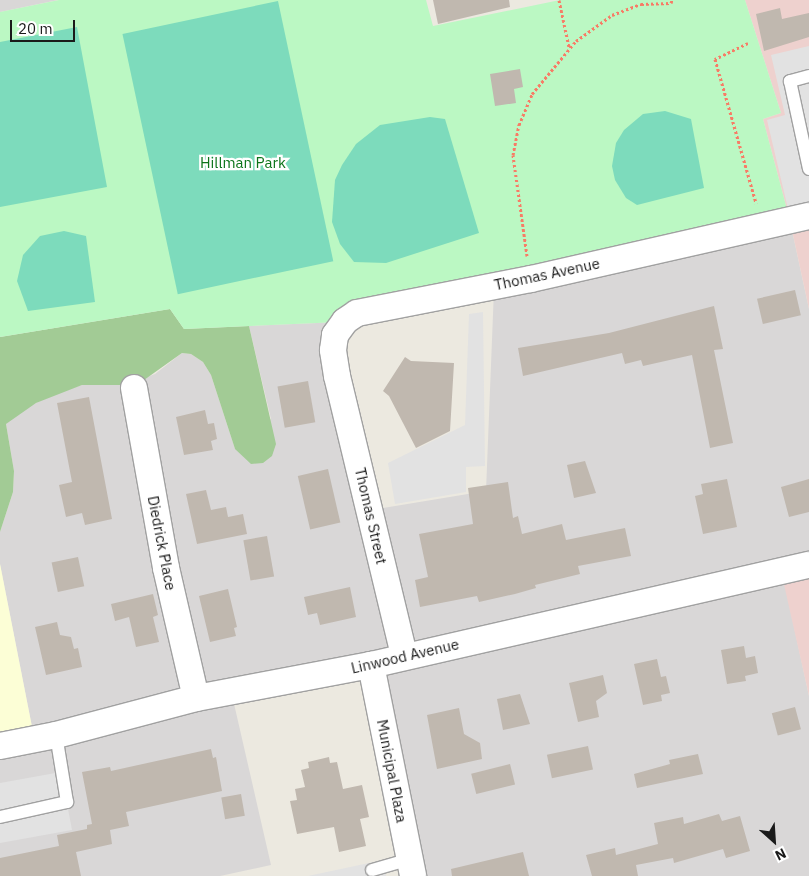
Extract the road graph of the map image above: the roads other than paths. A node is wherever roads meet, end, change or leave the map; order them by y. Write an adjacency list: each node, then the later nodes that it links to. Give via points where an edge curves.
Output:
1 (809, 76): 2 (lane, via 790,81)
2 (809, 169)
3 (809, 216): 4 (street, Thomas Avenue, via 531,279 357,313 345,321 336,335 333,350)
4 (337, 376): 7 (street, Thomas Street)
5 (134, 388): 9 (street, Diedrick Place, via 166,568)
6 (809, 565): 7 (street, Linwood Avenue)
7 (404, 655): 8 (street, Linwood Avenue)
8 (371, 665): 9 (street, Linwood Avenue); 13 (street, Municipal Plaza)
9 (196, 698): 10 (street, Linwood Avenue)
10 (56, 734): 11 (street, Linwood Avenue); 12 (lane, via 67,802)
11 (0, 746)
12 (0, 817)
13 (412, 867): 14 (lane)
14 (372, 870)

